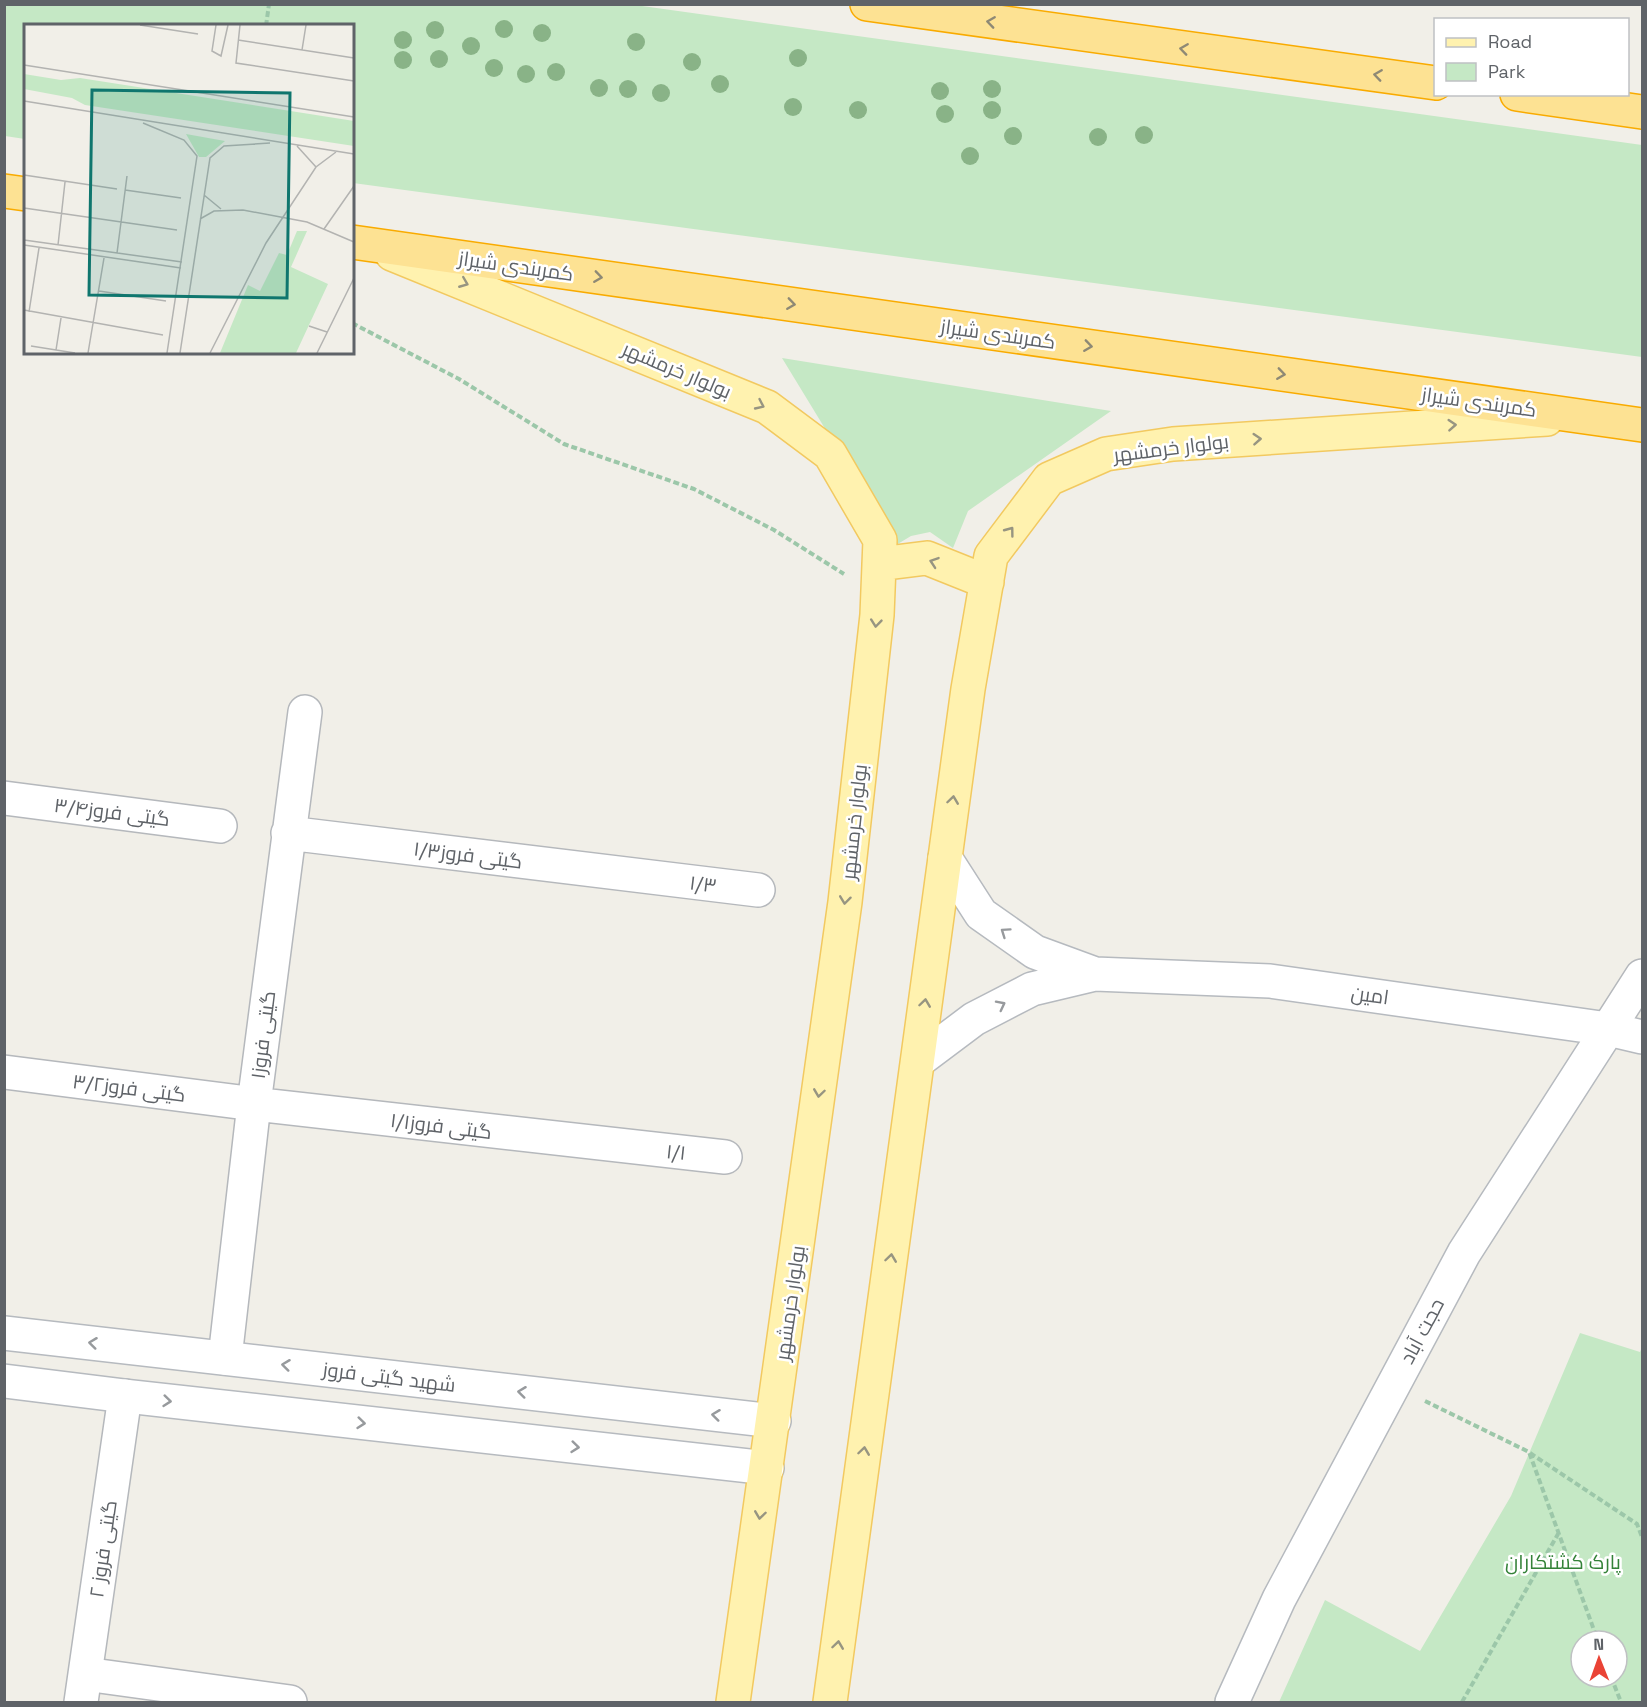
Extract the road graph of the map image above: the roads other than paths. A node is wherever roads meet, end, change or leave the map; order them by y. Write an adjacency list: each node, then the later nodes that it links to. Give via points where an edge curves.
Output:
1 (867, 4): 2 (highway, one-way to 1)
2 (1434, 83)
3 (1531, 96): 4 (highway)
4 (1642, 112)
5 (4, 191): 6 (highway)
6 (24, 194)
7 (362, 244): 8 (highway, کمربندی شیراز, one-way to 8); 10 (main road, بولوار خرمشهر, one-way to 10, via 767,407 830,454 880,540)
8 (1580, 416): 9 (highway, کمربندی شیراز); 11 (main road, بولوار خرمشهر, one-way to 8, via 991,556 1049,479 1106,454 1173,444)
9 (1642, 425)
10 (878, 580): 11 (main road, one-way to 10, via 927,558); 32 (main road, بولوار خرمشهر, one-way to 32, via 845,902)
11 (987, 582): 16 (main road, بولوار خرمشهر, one-way to 11)
12 (305, 712): 15 (street, ۱گیتی فروز)
13 (4, 798): 14 (street, ۳/۴گیتی فروز)
14 (220, 826)
15 (288, 833): 17 (street, ۱/۳گیتی فروز); 25 (street, ۱گیتی فروز)
16 (945, 858): 19 (street, one-way to 16, via 1035,952 981,914); 23 (main road, بولوار خرمشهر, one-way to 16)
17 (648, 878): 18 (street, ۱/۳)
18 (758, 890)
19 (1095, 974): 21 (street, امین, via 1270,981); 23 (street, one-way to 19, via 974,1019 1032,989)
20 (1642, 976): 21 (street, حجت آباد)
21 (1608, 1029): 22 (street, امین); 38 (street, حجت آباد, via 1464,1253 1279,1599)
22 (1642, 1037)
23 (918, 1061): 37 (main road, بولوار خرمشهر, one-way to 23)
24 (4, 1072): 25 (street, ۳/۲گیتی فروز)
25 (254, 1104): 26 (street, ۱/۱گیتی فروز); 29 (street, ۱گیتی فروز)
26 (627, 1147): 27 (street, ۱/۱)
27 (725, 1158)
28 (4, 1333): 29 (street, شهید گیتی فروز, one-way to 28)
29 (225, 1358): 32 (street, شهید گیتی فروز, one-way to 29)
30 (4, 1381): 31 (street)
31 (125, 1396): 33 (street, one-way to 33); 34 (street, گیتی فروز ۲)
32 (774, 1421): 33 (main road, بولوار خرمشهر)
33 (767, 1468): 36 (main road, بولوار خرمشهر, one-way to 36)
34 (83, 1688): 35 (street)
35 (290, 1702)
36 (733, 1702)
37 (830, 1702)
38 (1232, 1702)

